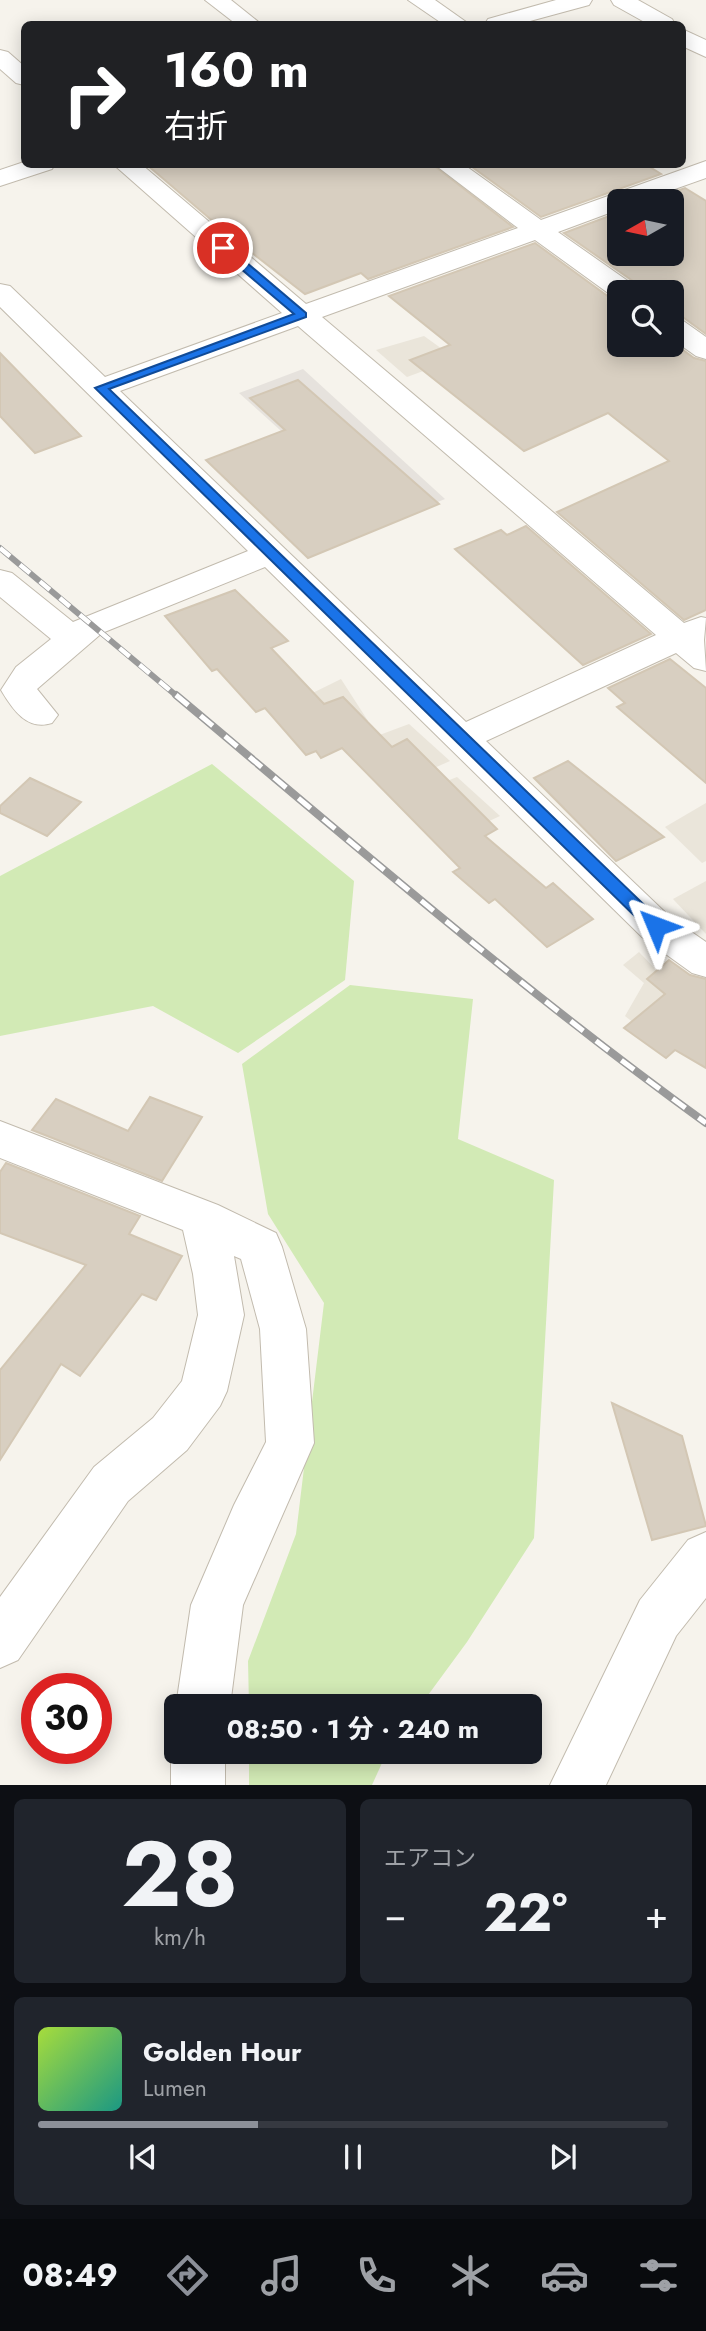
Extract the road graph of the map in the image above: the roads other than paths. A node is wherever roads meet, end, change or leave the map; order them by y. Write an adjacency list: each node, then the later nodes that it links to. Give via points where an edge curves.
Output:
1 (216, 0): 5 (street)
2 (419, 0): 6 (street)
3 (581, 0): 7 (street)
4 (622, 0): 8 (street)
5 (246, 21)
6 (453, 21)
7 (507, 21)
8 (659, 21)
9 (686, 38): 10 (street)
10 (706, 50)
11 (0, 57): 12 (street)
12 (21, 75)
13 (31, 168): 17 (street)
14 (130, 168): 21 (street)
15 (452, 168): 18 (street)
16 (694, 169): 18 (street)
17 (0, 178)
18 (538, 230): 19 (street); 21 (street)
19 (608, 280)
20 (0, 292): 24 (street)
21 (302, 315): 24 (street); 27 (street)
22 (684, 334): 23 (street)
23 (706, 350)
24 (101, 388): 25 (street)
25 (271, 553): 28 (street, via 90,625); 31 (street)
26 (0, 580): 28 (street)
27 (693, 631): 29 (street); 31 (street)
28 (71, 638): 30 (street, via 28,675 18,690)
29 (706, 660)
30 (40, 715)
31 (462, 738): 32 (street, via 656,926)
32 (706, 962)
33 (0, 1139): 34 (street)
34 (202, 1218): 36 (street, via 214,1260 221,1315 204,1391 170,1434 111,1485); 37 (street, via 260,1247 283,1329 290,1443 217,1605)
35 (706, 1557): 40 (street, via 658,1618)
36 (0, 1642)
37 (205, 1694)
38 (198, 1764): 39 (street)
39 (198, 1785)
40 (577, 1785)

